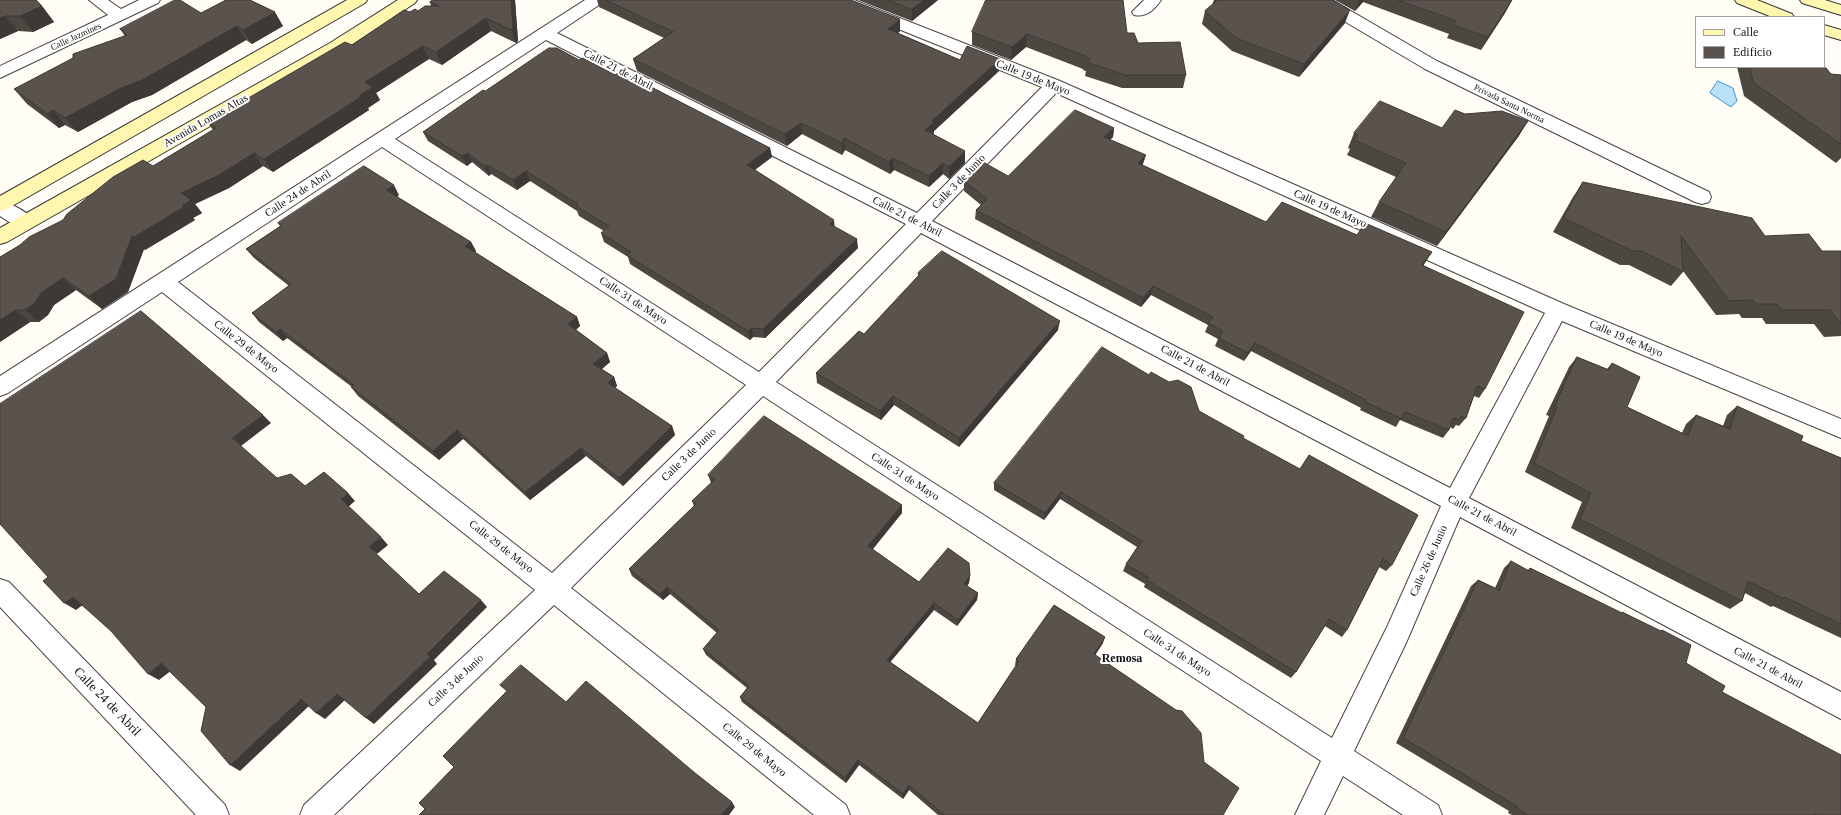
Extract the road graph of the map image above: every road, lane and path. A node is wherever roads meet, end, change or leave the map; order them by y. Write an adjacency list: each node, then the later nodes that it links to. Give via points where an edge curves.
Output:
1 (97, 0): 13 (street)
2 (152, 0): 13 (street, Calle Jazmines)
3 (359, 0): 22 (main road)
4 (409, 0): 23 (main road, Avenida Lomas Altas, via 336,46)
5 (596, 0): 16 (street, Calle 24 de Abril)
6 (840, 0): 19 (street, Calle 19 de Mayo)
7 (1154, 0): 12 (street)
8 (1322, 0): 21 (street, Privada Santa Norma, via 1430,65)
9 (1743, 0): 14 (main road)
10 (1808, 0): 11 (main road)
11 (1841, 10)
12 (1140, 12)
13 (121, 16): 18 (street, Calle Jazmines)
14 (1783, 16)
15 (1825, 30): 17 (main road)
16 (545, 33): 20 (street, Calle 24 de Abril); 24 (street, Calle 21 de Abril)
17 (1841, 35)
18 (0, 73)
19 (1054, 85): 24 (street, Calle 3 de Junio); 27 (street, Calle 19 de Mayo)
20 (382, 139): 26 (street, Calle 24 de Abril); 28 (street, Calle 31 de Mayo)
21 (1702, 197)
22 (0, 205): 23 (street)
23 (25, 222): 25 (main road, Avenida Lomas Altas)
24 (919, 223): 28 (street, Calle 3 de Junio); 31 (street, Calle 21 de Abril)
25 (0, 237)
26 (164, 282): 29 (street, Calle 24 de Abril); 32 (street, Calle 29 de Mayo)
27 (1557, 310): 30 (street, Calle 19 de Mayo); 31 (street, Calle 26 de Junio)
28 (761, 384): 32 (street, Calle 3 de Junio); 35 (street, Calle 31 de Mayo)
29 (0, 387)
30 (1841, 429)
31 (1455, 502): 34 (street, Calle 21 de Abril); 35 (street, Calle 26 de Junio, via 1397,634)
32 (553, 589): 37 (street, Calle 3 de Junio); 38 (street, Calle 29 de Mayo)
33 (0, 590): 36 (street, Calle 24 de Abril)
34 (1841, 706)
35 (1337, 757): 39 (street, Calle 26 de Junio); 40 (street, Calle 31 de Mayo)
36 (214, 815)
37 (314, 815)
38 (836, 815)
39 (1309, 815)
40 (1428, 815)

